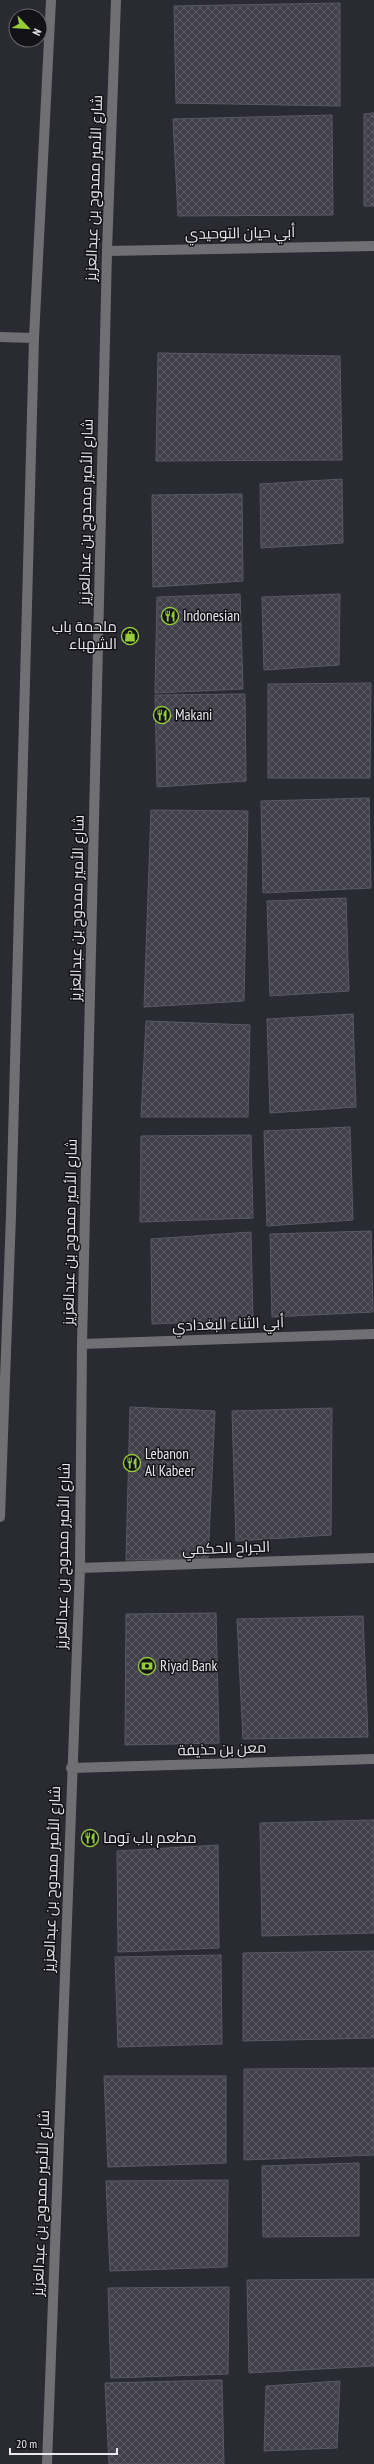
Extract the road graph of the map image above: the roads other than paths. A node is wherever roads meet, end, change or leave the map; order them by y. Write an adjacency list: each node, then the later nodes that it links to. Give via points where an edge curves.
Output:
1 (51, 0): 6 (street)
2 (116, 0): 4 (street, شارع الأمير ممدوح بن عبدالعزيز)
3 (374, 246): 4 (street, أبي حيان التوحيدي)
4 (107, 251): 10 (street, شارع الأمير ممدوح بن عبدالعزيز)
5 (0, 337): 6 (street)
6 (34, 338): 8 (street)
7 (0, 1215): 8 (street)
8 (11, 1215): 11 (street)
9 (374, 1334): 10 (street, أبي الثناء البغدادي)
10 (82, 1344): 13 (street, شارع الأمير ممدوح بن عبدالعزيز)
11 (0, 1517)
12 (374, 1558): 13 (street, الجراح الحكمي)
13 (80, 1568): 15 (street, شارع الأمير ممدوح بن عبدالعزيز)
14 (374, 1759): 15 (street, معن بن حذيفة)
15 (71, 1768): 16 (street, شارع الأمير ممدوح بن عبدالعزيز)
16 (47, 2464)

